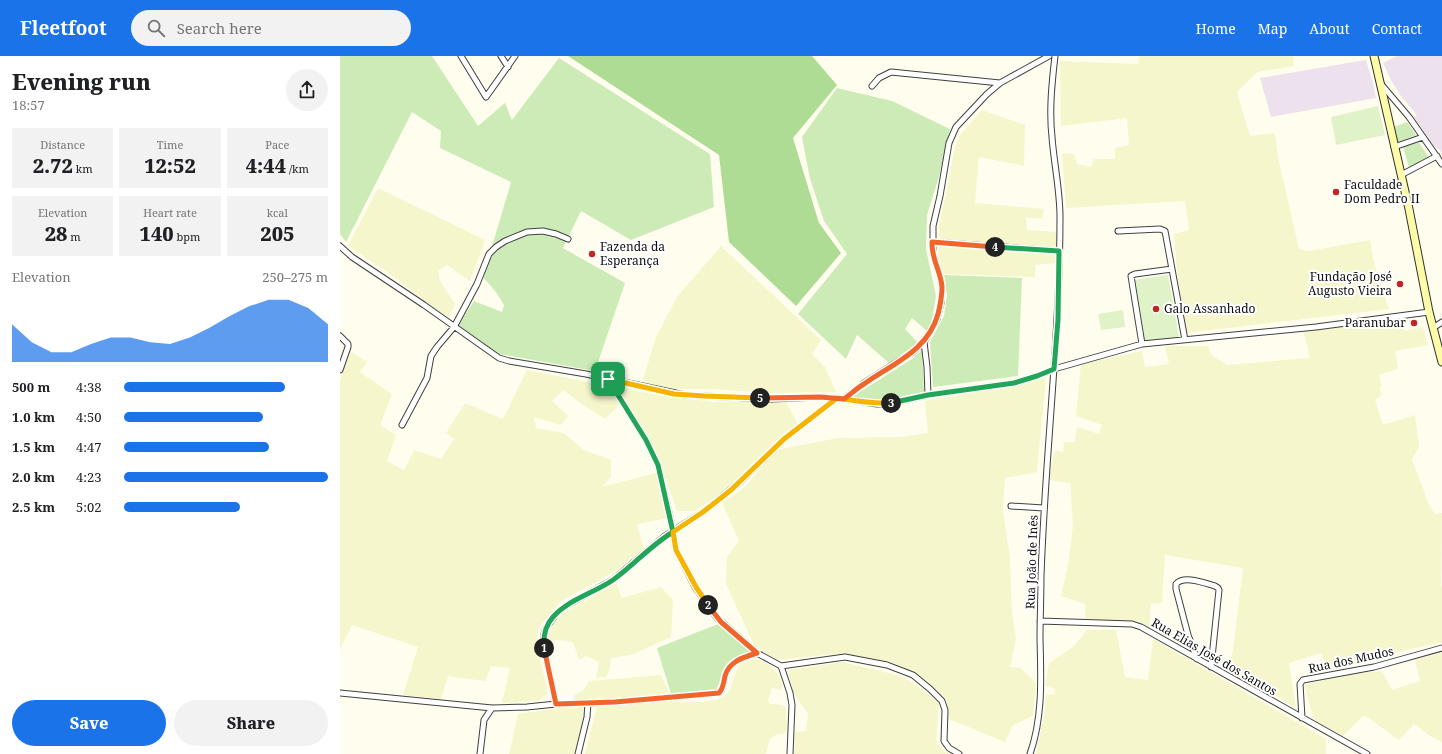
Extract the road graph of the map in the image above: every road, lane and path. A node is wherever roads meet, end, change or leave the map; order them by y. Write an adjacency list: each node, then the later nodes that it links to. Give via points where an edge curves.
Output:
1 (461, 56): 7 (street, via 486,97)
2 (501, 56): 7 (street)
3 (515, 56): 7 (street)
4 (1049, 56): 8 (street)
5 (1055, 56): 20 (street, Rua João de Inês, via 1051,127 1060,215)
6 (1374, 56): 9 (main road)
7 (508, 67)
8 (1000, 83): 10 (street, via 891,72 879,78); 18 (street, via 961,121 951,137)
9 (1380, 83): 11 (street); 12 (main road)
10 (872, 86)
11 (1423, 137): 12 (street); 13 (street)
12 (1394, 147): 15 (main road)
13 (1437, 156): 14 (street); 15 (street)
14 (1442, 164)
15 (1401, 175): 22 (main road)
16 (1118, 231): 21 (street, via 1165,231)
17 (568, 239): 24 (street, via 536,230 517,235 496,246 487,258 477,284)
18 (932, 242): 20 (street); 28 (street, via 942,295 937,319)
19 (340, 246): 24 (street, via 352,257)
20 (1059, 251): 31 (street, Rua João de Inês)
21 (1172, 269): 27 (street); 29 (street, via 1135,274 1130,278)
22 (1429, 312): 25 (main road); 27 (street, via 1316,327)
23 (1442, 322): 25 (street)
24 (454, 327): 33 (street, via 504,360); 37 (street, via 431,356 427,378)
25 (1433, 328): 30 (main road)
26 (340, 336): 32 (street, via 348,344)
27 (1185, 340): 29 (street)
28 (924, 342): 34 (street); 36 (street, via 904,359 864,383)
29 (1142, 344): 31 (street)
30 (1442, 362)
31 (1054, 369): 34 (street, via 1014,383); 39 (street, Rua João de Inês)
32 (340, 370)
33 (608, 379): 35 (street, via 685,395); 40 (street, via 646,440 658,465)
34 (928, 395): 36 (street, via 877,404)
35 (837, 398): 36 (street); 40 (street, via 784,439 731,490)
36 (844, 399)
37 (402, 424)
38 (1011, 506): 39 (street)
39 (1044, 508): 41 (street, Rua João de Inês)
40 (673, 532): 43 (street, via 676,550 701,597 721,622); 49 (street, via 614,579 566,606 550,621 544,634 544,644)
41 (1040, 621): 44 (street, Rua Elias José dos Santos, via 1137,625); 57 (street, Rua João de Inês, via 1039,715)
42 (1442, 648): 51 (street, Rua dos Mudos, via 1374,667 1303,680 1300,684)
43 (757, 653): 45 (street); 48 (street, via 730,666 719,693)
44 (1197, 659): 46 (street, Rua Elias José dos Santos); 46 (street, via 1175,586 1179,581 1187,580 1215,586 1219,590)
45 (781, 666): 55 (street, via 792,705); 56 (street, via 845,657 887,666 913,675 942,701 944,741 949,748)
46 (1211, 667): 51 (street, Rua Elias José dos Santos)
47 (340, 693): 50 (street)
48 (588, 703): 49 (street); 54 (street)
49 (556, 704): 50 (street)
50 (492, 708): 53 (street, via 484,720)
51 (1302, 718): 52 (street, Rua Elias José dos Santos)
52 (1363, 753)
53 (480, 754)
54 (578, 754)
55 (790, 754)
56 (959, 754)
57 (1030, 754)

